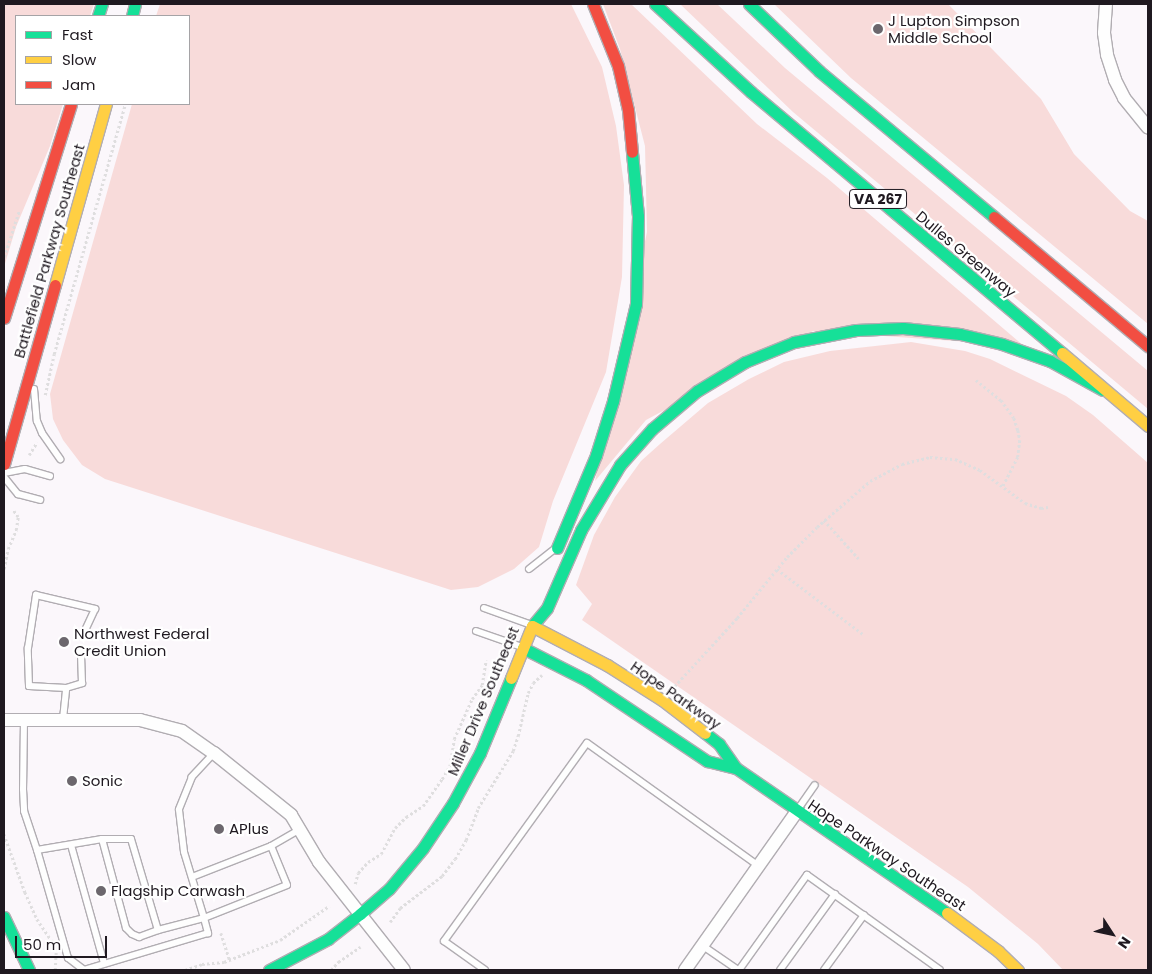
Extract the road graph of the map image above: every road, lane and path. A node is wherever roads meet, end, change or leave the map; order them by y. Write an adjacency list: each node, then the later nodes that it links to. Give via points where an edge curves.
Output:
1 (593, 4): 26 (main road, via 618,66 628,110 638,216 636,304 596,455)
2 (655, 4): 13 (main road, Dulles Greenway / VA 267, via 751,92)
3 (749, 4): 11 (main road, via 819,71)
4 (1106, 4): 8 (street, via 1104,33 1114,80)
5 (71, 105): 9 (main road, Battlefield Parkway Southeast)
6 (106, 105): 10 (main road, Battlefield Parkway Southeast)
7 (125, 105): 14 (path)
8 (1148, 128)
9 (4, 318)
10 (40, 338): 16 (lane, via 34,409 42,433); 17 (main road, Battlefield Parkway Southeast)
11 (1148, 346)
12 (976, 380): 21 (path, via 1001,400 1018,430 1018,457)
13 (1103, 390): 15 (main road, Dulles Greenway / VA 267); 34 (main road, via 1050,361 1002,344 960,334 903,328 856,330 794,342 753,358 697,391 652,429 620,465 581,530 547,608)
14 (44, 398)
15 (1148, 426)
16 (60, 459)
17 (4, 464)
18 (4, 473): 19 (lane, via 26,468)
19 (50, 476)
20 (4, 477): 22 (lane, via 18,494)
21 (1003, 487): 23 (path, via 1025,502); 25 (path, via 966,462 930,458 902,464 870,481)
22 (40, 500)
23 (1048, 507)
24 (13, 510): 29 (path, via 18,517)
25 (824, 520): 27 (path); 28 (path)
26 (561, 539): 30 (lane, via 551,552); 31 (main road)
27 (859, 559)
28 (777, 568): 37 (path); 43 (path, via 737,618)
29 (4, 569)
30 (529, 569)
31 (547, 571)
32 (534, 604): 34 (main road)
33 (484, 608): 34 (lane, Hope Parkway)
34 (532, 626): 38 (main road, Miller Drive Southeast); 43 (main road, Hope Parkway, via 607,665)
35 (476, 631): 38 (lane)
36 (84, 633): 42 (lane, via 95,609 36,595 28,648 29,686)
37 (863, 634)
38 (523, 648): 48 (main road, via 586,680 707,761); 62 (main road, Miller Drive Southeast, via 480,753 453,803 405,870)
39 (81, 650): 42 (lane, via 82,683)
40 (486, 660): 59 (path, via 482,686 472,699 454,738 450,765 442,779 423,806 395,828 381,854 358,873)
41 (542, 675): 66 (path, via 528,694 513,751 481,801 455,859 442,876 400,908)
42 (66, 688): 44 (lane)
43 (662, 700): 48 (main road, Hope Parkway, via 719,744)
44 (63, 719): 46 (street); 47 (street, via 140,720 160,724 182,730)
45 (4, 720): 46 (street)
46 (24, 720): 56 (lane, via 24,806)
47 (214, 753): 51 (street, via 291,815); 58 (lane, via 192,777 179,810 184,852)
48 (736, 768): 50 (main road, Hope Parkway Southeast)
49 (815, 785): 50 (lane)
50 (796, 811): 57 (street); 85 (main road, Hope Parkway Southeast, via 967,928)
51 (300, 829): 55 (lane); 62 (street, via 319,862)
52 (4, 834): 74 (path, via 37,919 54,945)
53 (102, 839): 54 (lane); 67 (lane, via 131,838); 67 (lane, via 126,928 139,937)
54 (71, 845): 56 (lane); 72 (lane)
55 (271, 846): 58 (lane); 65 (lane, via 287,885)
56 (37, 850): 72 (lane, via 68,958 84,970)
57 (759, 866): 69 (street); 79 (lane, via 587,743 444,941)
58 (192, 877): 65 (lane)
59 (356, 884)
60 (835, 894): 63 (lane); 81 (lane, via 807,875); 82 (lane)
61 (329, 906): 71 (path, via 280,940)
62 (360, 914): 76 (main road, Miller Drive Southeast, via 328,939); 78 (street)
63 (864, 915): 83 (lane); 84 (lane)
64 (4, 917): 73 (main road)
65 (204, 918): 67 (lane); 72 (lane, via 208,933)
66 (390, 922)
67 (158, 930)
68 (220, 933): 71 (path)
69 (703, 946): 80 (street); 81 (lane)
70 (360, 947): 77 (path, via 342,958)
71 (230, 960): 75 (path)
72 (104, 963)
73 (29, 970)
74 (54, 970)
75 (185, 970)
76 (269, 970)
77 (331, 970)
78 (404, 970)
79 (485, 970)
80 (685, 970)
81 (739, 970)
82 (780, 970)
83 (824, 970)
84 (940, 970)
85 (1018, 970)

